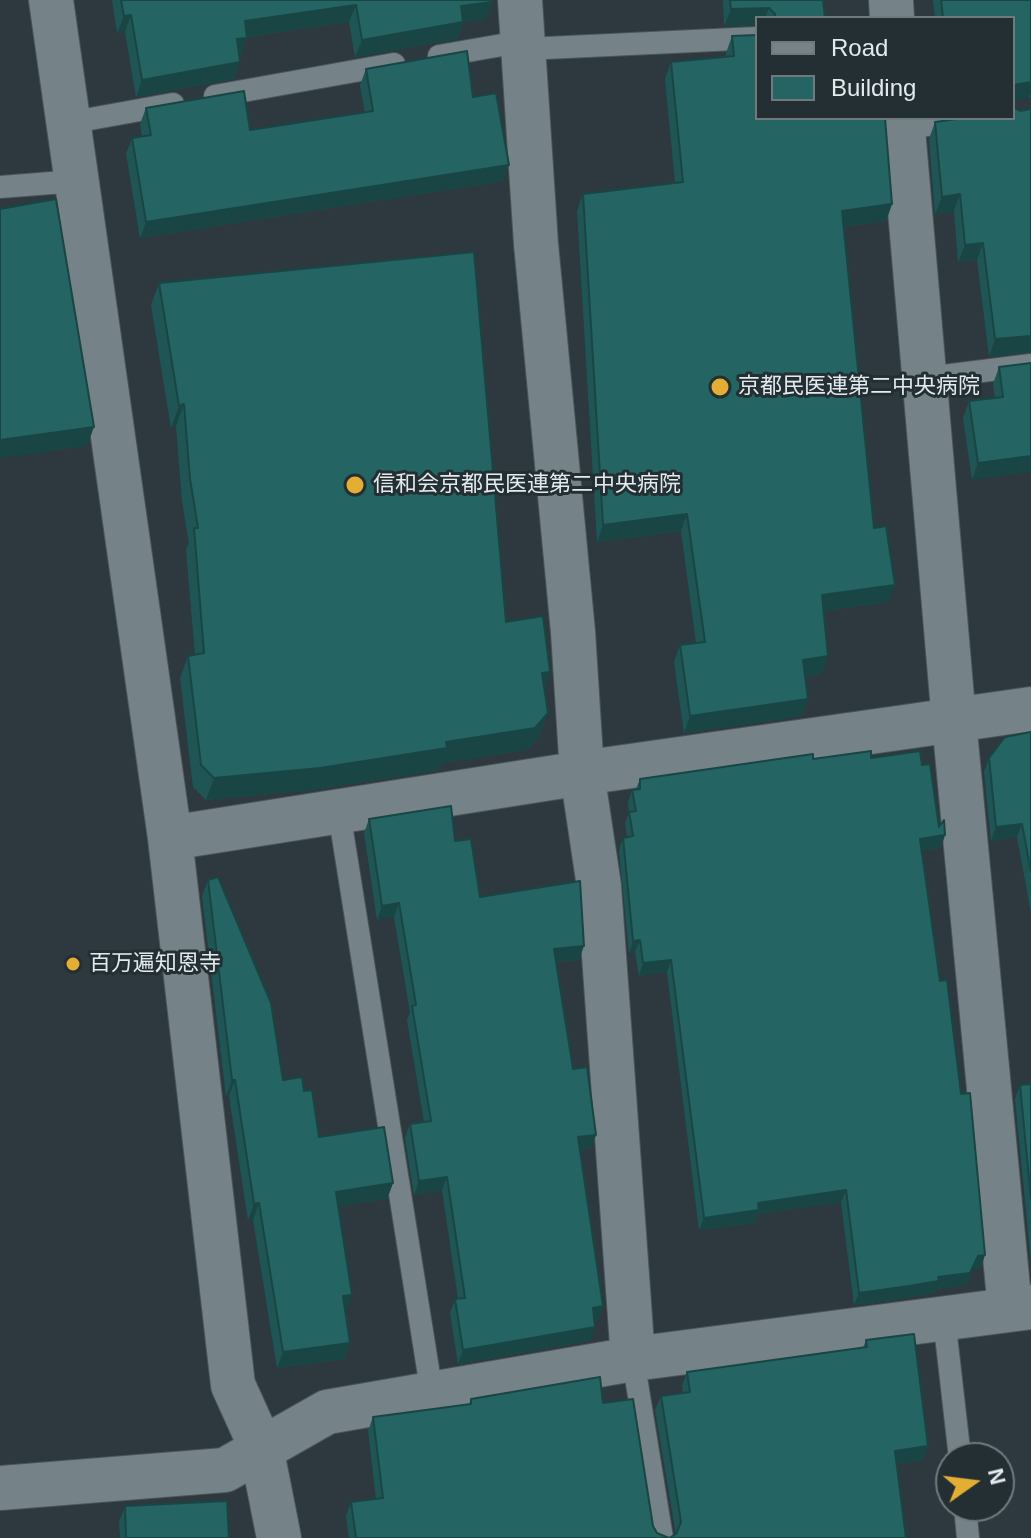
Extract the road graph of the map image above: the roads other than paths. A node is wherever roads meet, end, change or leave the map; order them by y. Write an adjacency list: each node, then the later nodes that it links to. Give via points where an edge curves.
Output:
1 (51, 0): 5 (street)
2 (523, 30): 3 (lane); 5 (lane); 13 (street)
3 (755, 38)
4 (950, 120): 6 (lane)
5 (68, 123): 7 (street)
6 (903, 123): 10 (street)
7 (77, 181): 8 (lane); 15 (street)
8 (0, 187)
9 (1031, 365): 10 (lane)
10 (927, 378): 12 (street)
11 (1031, 709): 12 (street)
12 (954, 721): 13 (street); 16 (street)
13 (582, 773): 14 (street); 18 (street, via 599,886)
14 (339, 812): 15 (street); 19 (lane)
15 (170, 838): 21 (street, via 233,1385)
16 (1021, 1308): 17 (street)
17 (944, 1318): 18 (street); 20 (lane)
18 (633, 1359): 19 (street); 24 (lane)
19 (432, 1394): 21 (street, via 327,1412)
20 (958, 1442)
21 (261, 1447): 22 (street, via 225,1470); 23 (street)
22 (0, 1488)
23 (279, 1538)
24 (662, 1538)

